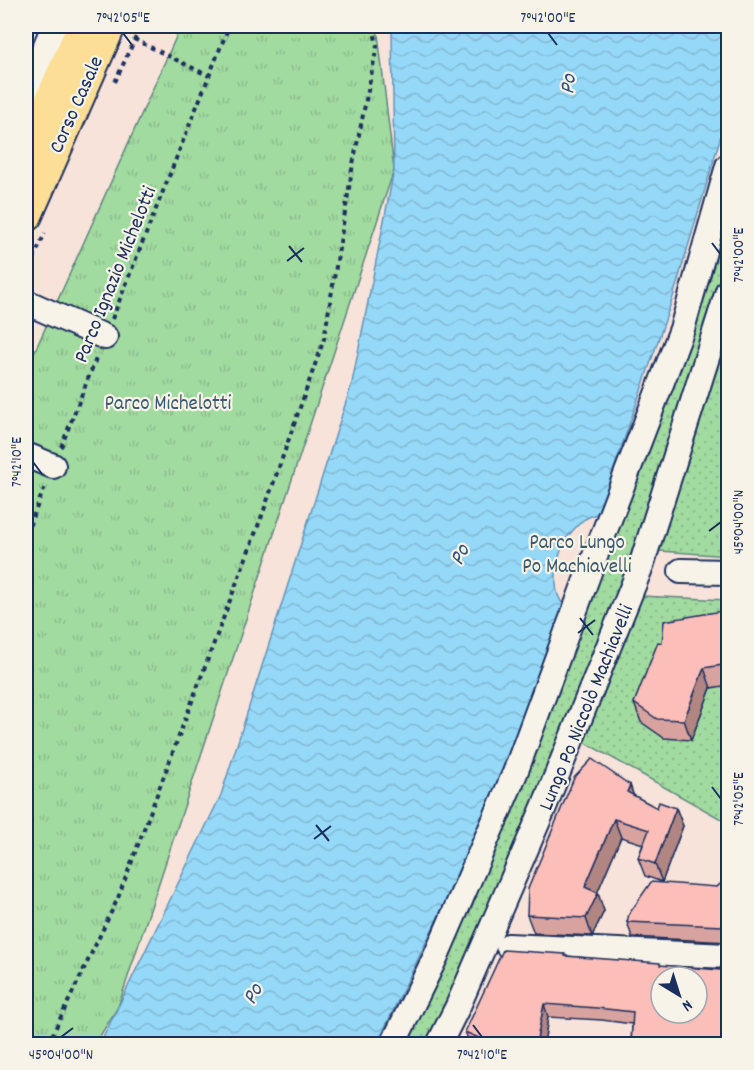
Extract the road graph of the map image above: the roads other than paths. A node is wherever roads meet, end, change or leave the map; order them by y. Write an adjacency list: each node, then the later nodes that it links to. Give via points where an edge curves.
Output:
1 (122, 32): 2 (main road, Corso Casale)
2 (63, 41): 3 (street, Corso Casale); 4 (main road, Corso Casale); 6 (main road, Corso Casale)
3 (26, 93)
4 (26, 159)
5 (729, 166): 16 (street, via 682,329 515,774)
6 (26, 216)
7 (729, 291): 17 (street, Lungo Po Niccolò Machiavelli, via 641,566 544,807)
8 (26, 302): 9 (street)
9 (105, 337)
10 (26, 455): 11 (street)
11 (53, 466)
12 (681, 571): 13 (street)
13 (729, 572)
14 (508, 946): 15 (street)
15 (729, 956)
16 (393, 1044)
17 (439, 1044)

